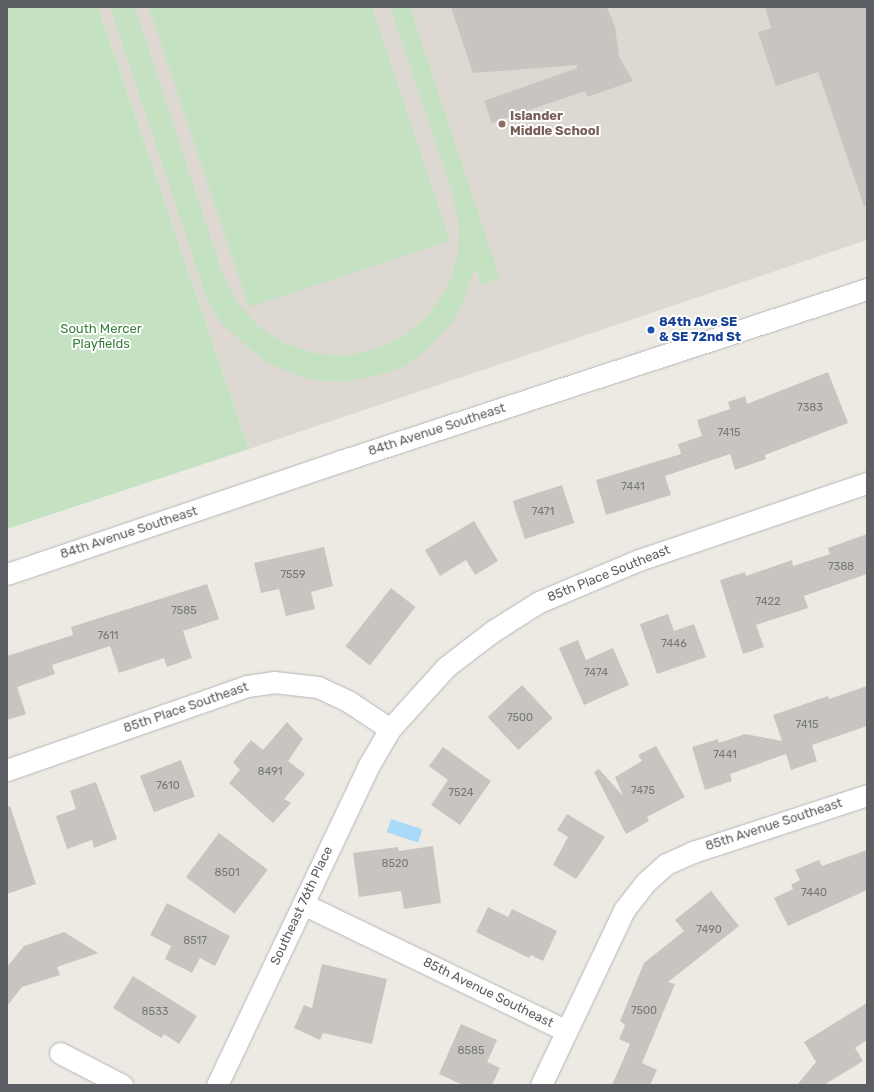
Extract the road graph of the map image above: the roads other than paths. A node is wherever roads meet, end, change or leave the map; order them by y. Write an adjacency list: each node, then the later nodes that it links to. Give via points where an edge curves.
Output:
1 (867, 289): 3 (street, 84th Avenue Southeast)
2 (867, 483): 4 (street, 85th Place Southeast, via 639,560 539,602 493,631 446,667)
3 (7, 574)
4 (390, 728): 5 (street, 85th Place Southeast, via 348,701 318,687 274,682 247,686); 7 (street, Southeast 76th Place, via 369,765)
5 (7, 770)
6 (867, 795): 8 (street, 85th Avenue Southeast, via 693,852 666,864 646,882 624,910)
7 (303, 904): 8 (street, 85th Avenue Southeast); 11 (street, Southeast 76th Place)
8 (565, 1030): 12 (street)
9 (60, 1053): 10 (street)
10 (122, 1085)
11 (217, 1085)
12 (541, 1085)

